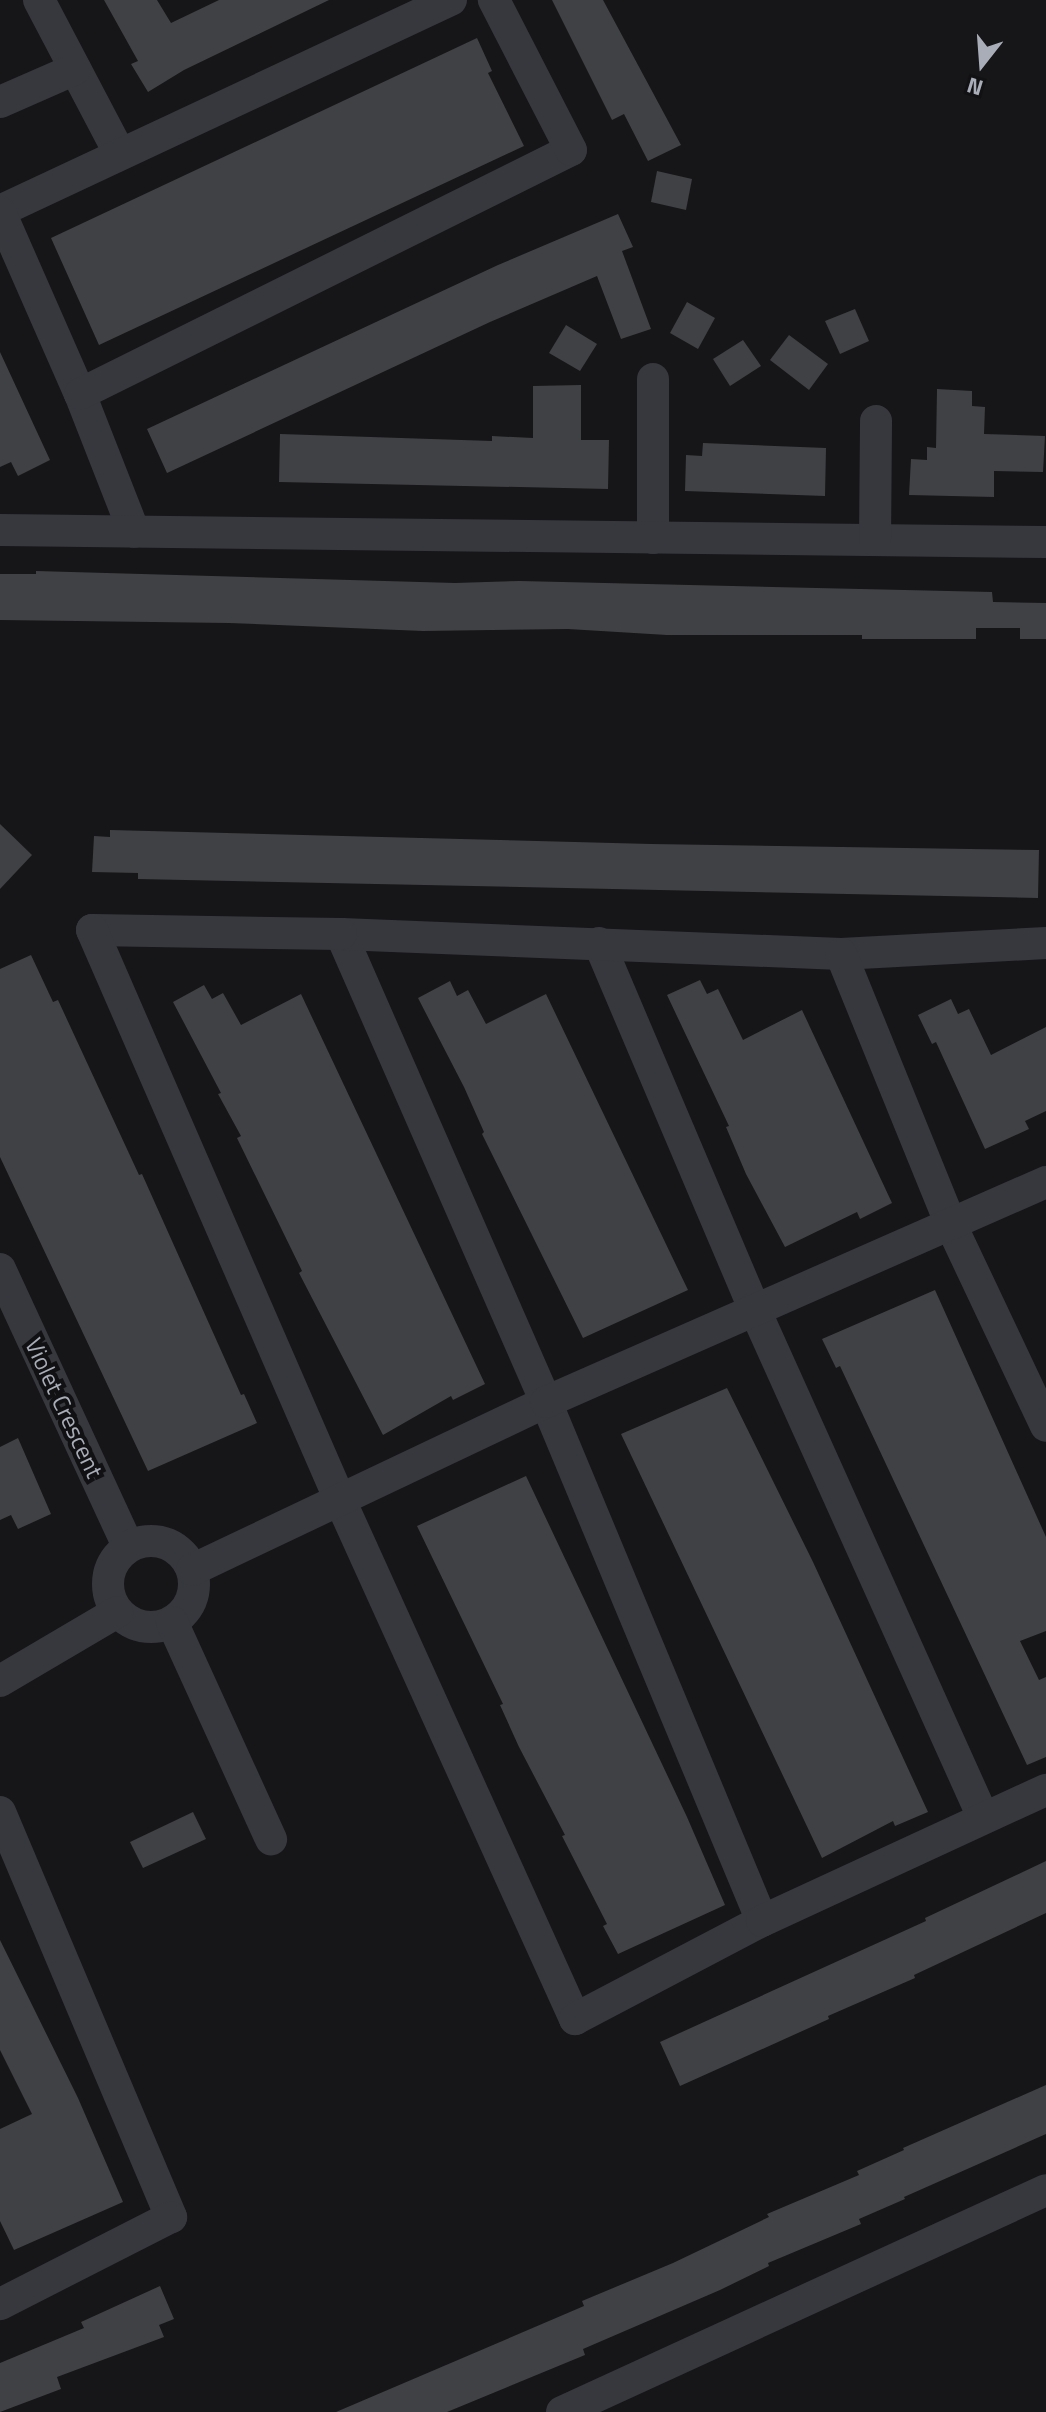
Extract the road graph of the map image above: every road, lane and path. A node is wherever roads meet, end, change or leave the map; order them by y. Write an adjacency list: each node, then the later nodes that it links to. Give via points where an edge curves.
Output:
1 (39, 0): 4 (street)
2 (451, 0): 6 (street)
3 (494, 0): 9 (street, via 571,150)
4 (75, 69): 5 (street); 6 (street)
5 (0, 102)
6 (120, 154): 7 (street)
7 (0, 211): 9 (street)
8 (653, 379): 13 (street)
9 (80, 394): 12 (street)
10 (876, 421): 14 (street)
11 (0, 530): 12 (street)
12 (134, 532): 13 (street)
13 (653, 538): 14 (street)
14 (875, 540): 15 (street)
15 (1046, 542)
16 (341, 934): 17 (street); 24 (street); 26 (street, via 92,930)
17 (599, 943): 19 (street); 23 (street)
18 (1046, 943): 19 (street)
19 (841, 954): 21 (street)
20 (1046, 1182): 21 (street)
21 (951, 1225): 23 (street); 25 (street)
22 (0, 1269): 27 (street, Violet Crescent)
23 (754, 1308): 24 (street); 34 (street)
24 (546, 1402): 26 (street); 36 (street)
25 (1046, 1426)
26 (340, 1500): 28 (street); 36 (street, via 575,2019)
27 (128, 1546): 28 (street, via 144,1541 173,1547); 29 (street, via 107,1584)
28 (192, 1570): 30 (street, via 191,1599 185,1613)
29 (117, 1612): 30 (street, via 143,1627); 31 (street)
30 (172, 1622): 35 (street)
31 (0, 1681)
32 (1046, 1790): 34 (street)
33 (0, 1812): 38 (street, via 171,2217)
34 (983, 1817): 36 (street)
35 (271, 1839)
36 (762, 1921)
37 (1046, 2190): 39 (street)
38 (0, 2304)
39 (562, 2412)

